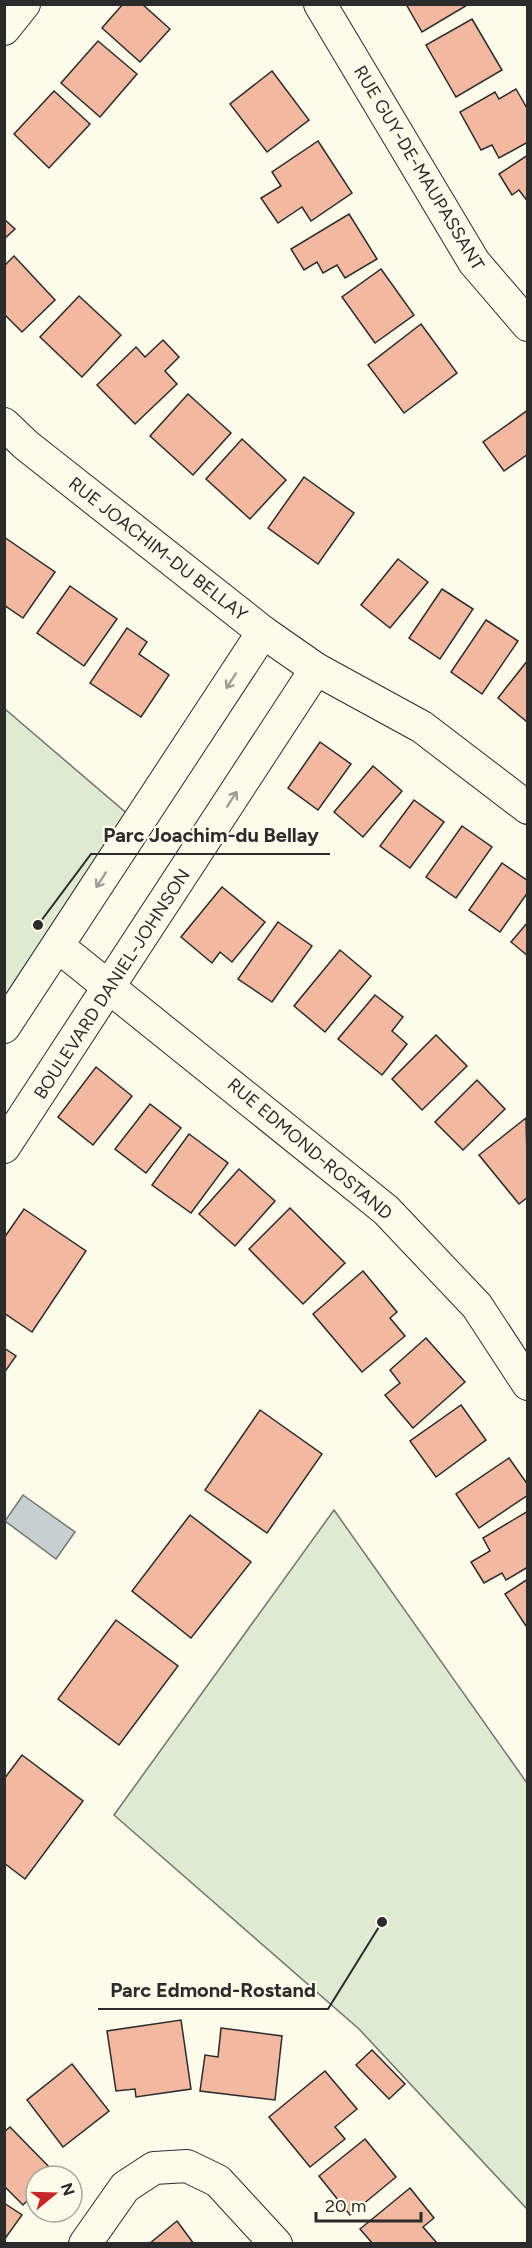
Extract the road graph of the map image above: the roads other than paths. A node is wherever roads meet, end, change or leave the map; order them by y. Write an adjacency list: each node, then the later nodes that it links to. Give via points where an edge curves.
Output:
1 (24, 4): 3 (street)
2 (320, 4): 4 (street, RUE GUY-DE-MAUPASSANT, via 474,262)
3 (4, 29)
4 (528, 325)
5 (4, 424): 6 (street, RUE JOACHIM-DU BELLAY)
6 (263, 632): 7 (street, RUE JOACHIM-DU BELLAY); 9 (street, one-way to 9)
7 (316, 669): 8 (street, via 422,727); 10 (street, BOULEVARD DANIEL-JOHNSON, one-way to 7)
8 (528, 808)
9 (58, 947): 10 (street, RUE EDMOND-ROSTAND); 11 (street)
10 (111, 987): 12 (street, BOULEVARD DANIEL-JOHNSON); 13 (street, RUE EDMOND-ROSTAND, via 386,1210 477,1306)
11 (4, 1027)
12 (4, 1147)
13 (528, 1384)
14 (85, 2244): 15 (street, via 125,2187 154,2169 187,2166 218,2181)
15 (276, 2244)

